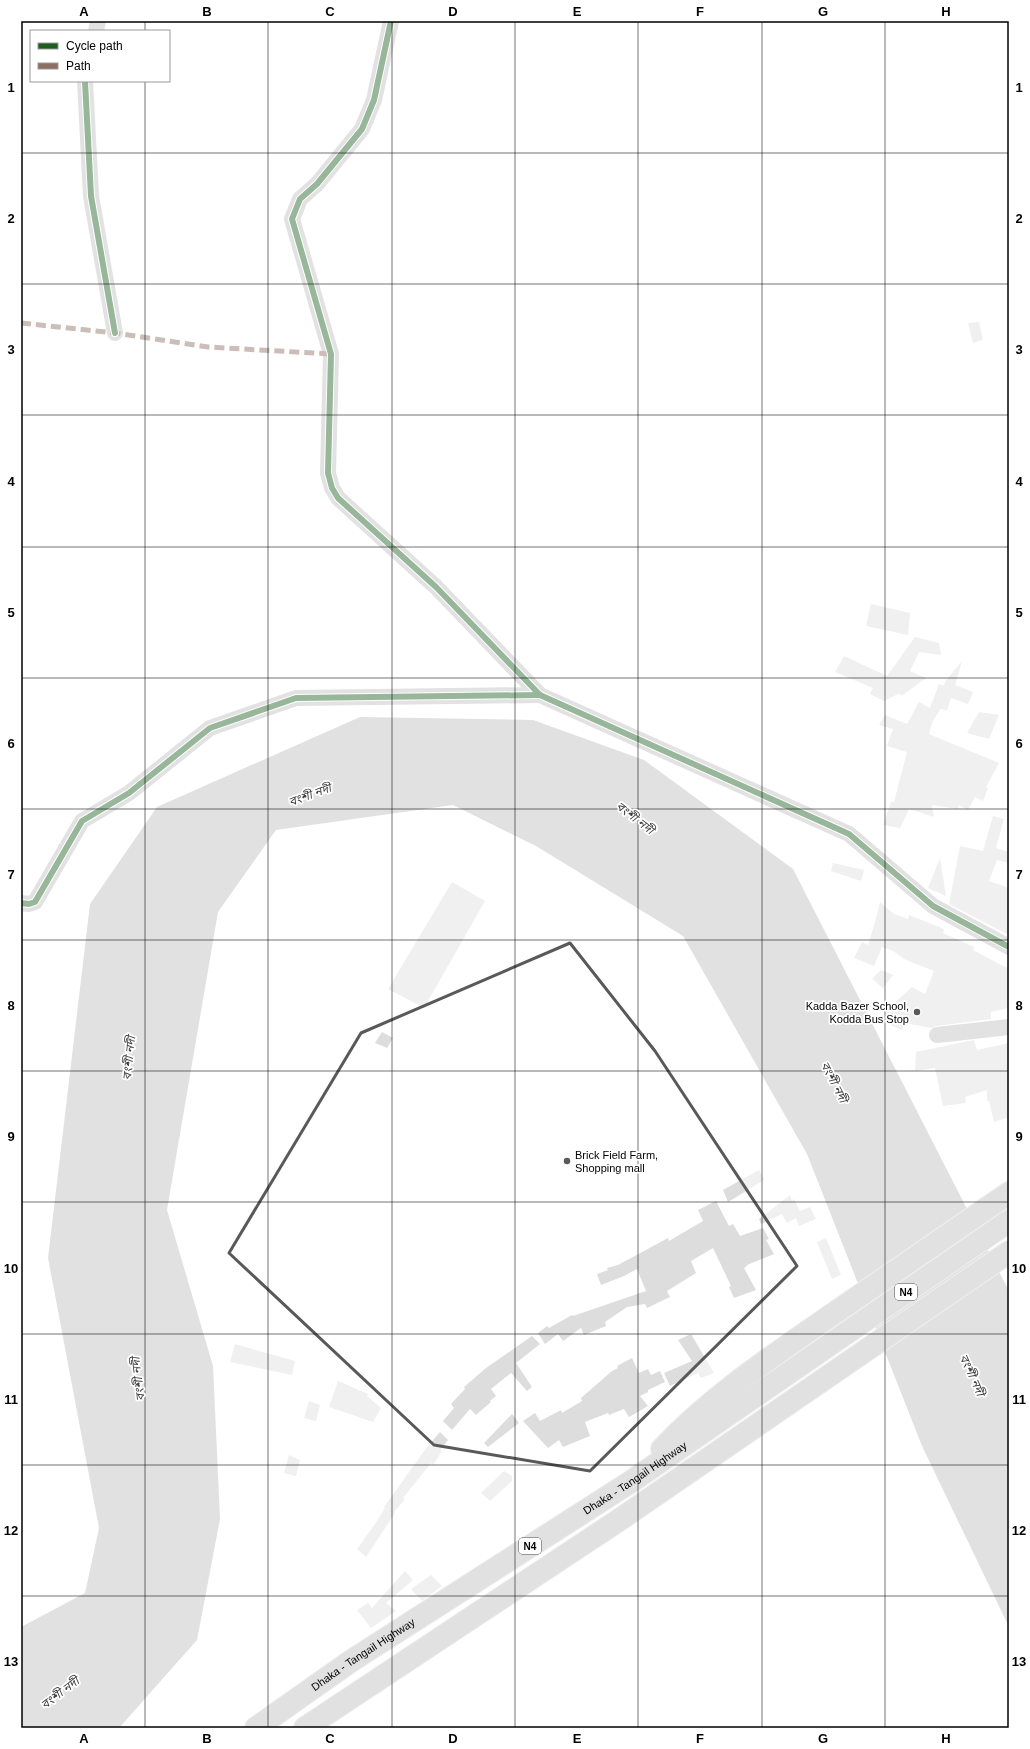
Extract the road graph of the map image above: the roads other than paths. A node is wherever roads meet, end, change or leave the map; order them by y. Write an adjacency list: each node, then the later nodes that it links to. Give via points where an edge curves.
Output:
1 (392, 21): 4 (street, via 374,100 362,130 317,184 300,199 292,219 331,354 328,473 338,498 436,588)
2 (85, 82): 3 (street, via 91,196)
3 (115, 333)
4 (540, 696): 5 (street, via 296,698 210,728 129,793 82,821 35,902); 6 (street, via 848,834 933,906)
5 (21, 903)
6 (1009, 947)
7 (1009, 1027): 8 (street)
8 (938, 1035)
9 (1009, 1193): 12 (highway, via 721,1394 691,1419)
10 (1009, 1221): 12 (highway, Dhaka - Tangail Highway / N4)
11 (1009, 1252): 14 (highway, N4, via 622,1518)
12 (632, 1480): 13 (highway, Dhaka - Tangail Highway / N4, via 351,1661)
13 (256, 1728)
14 (306, 1728)

